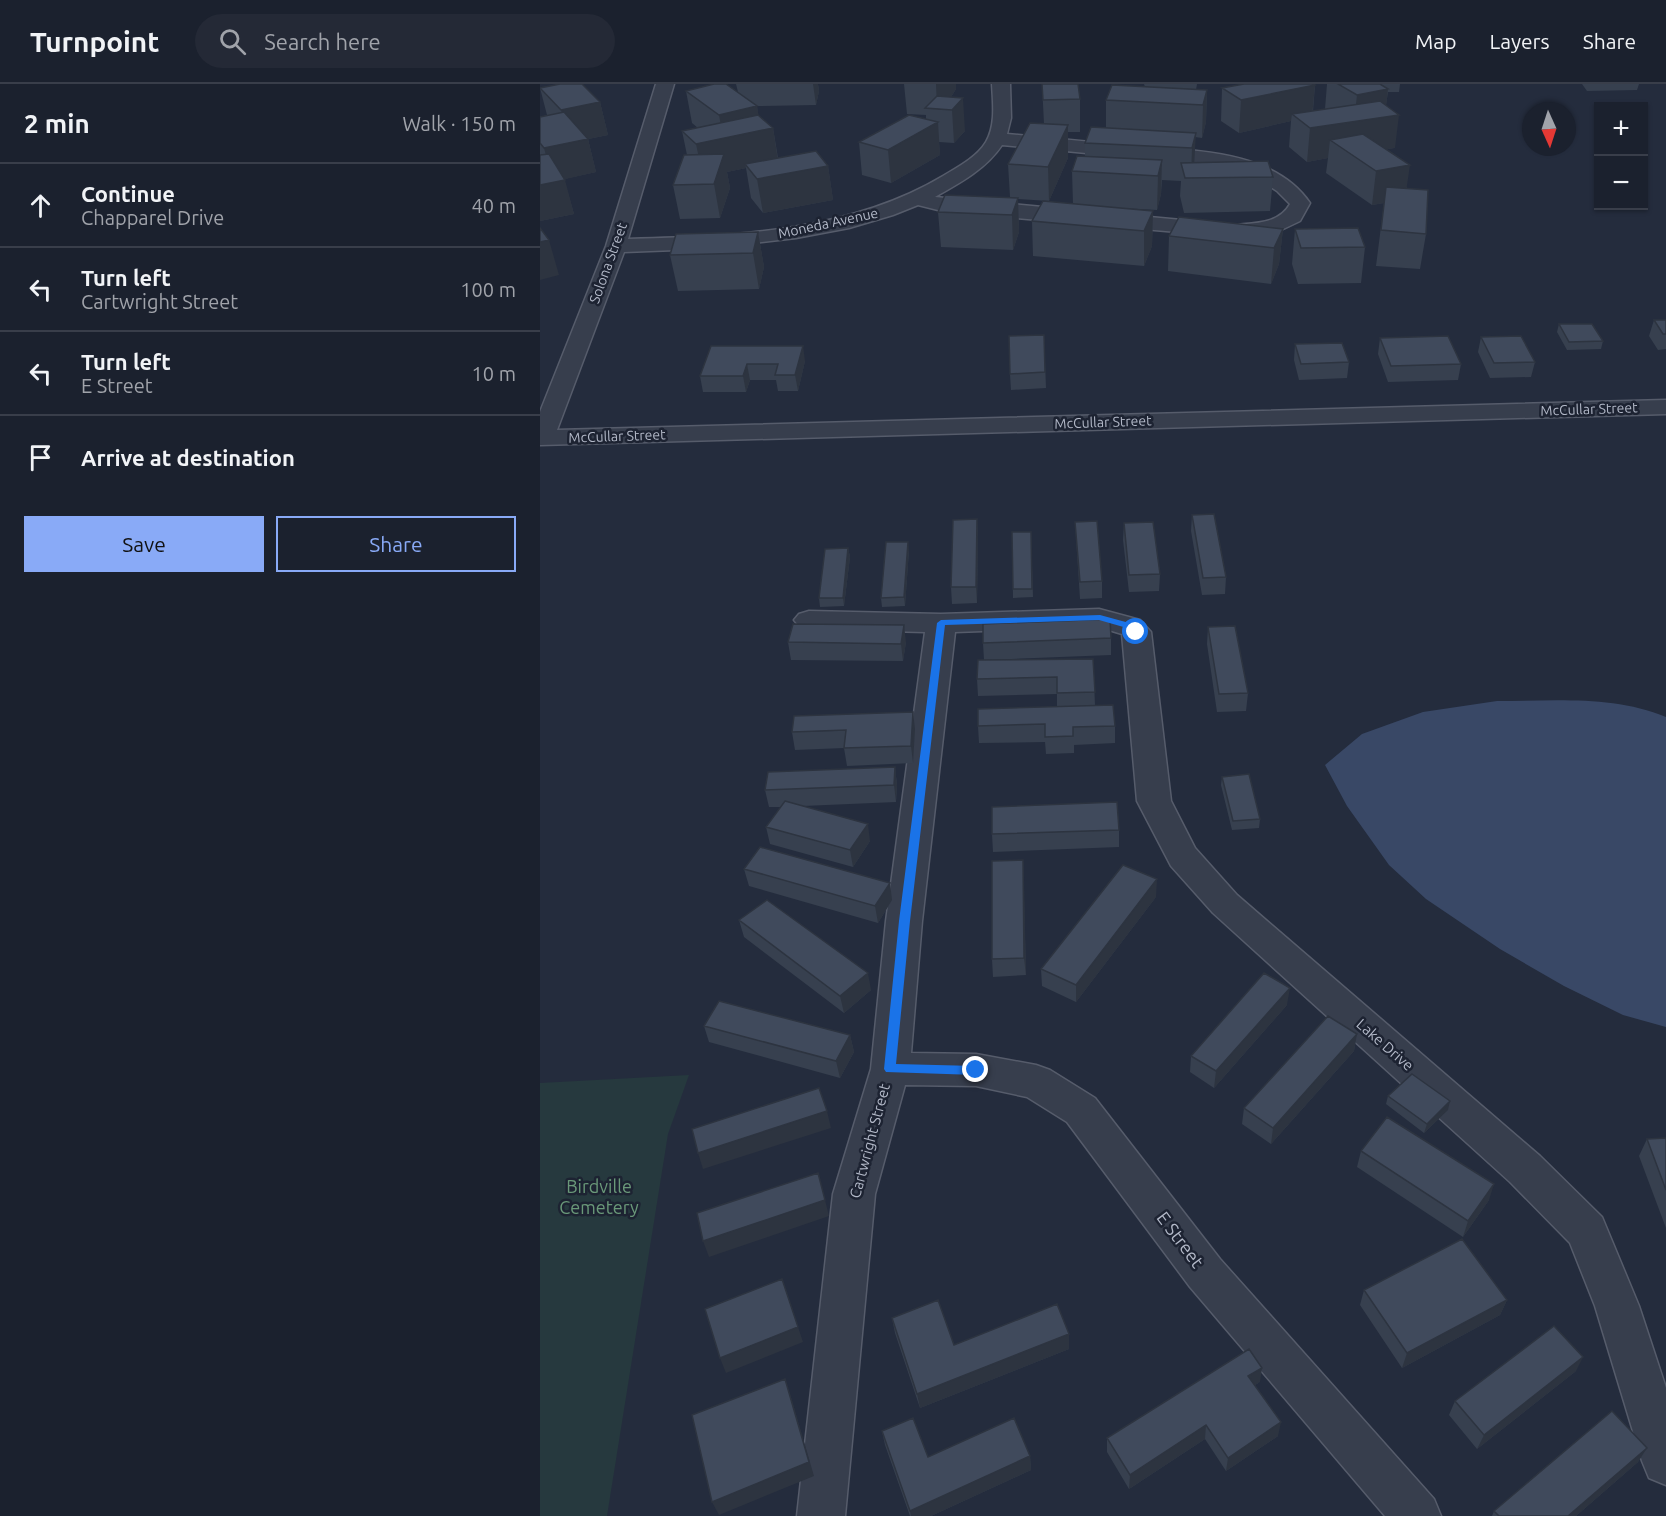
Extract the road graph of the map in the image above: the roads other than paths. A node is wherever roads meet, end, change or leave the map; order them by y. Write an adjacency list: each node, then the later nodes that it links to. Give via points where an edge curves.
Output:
1 (665, 84): 5 (street, Solona Street)
2 (1001, 84): 3 (street, Moneda Avenue, via 1003,116)
3 (997, 139): 4 (street, Moneda Avenue, via 984,157); 4 (street, via 1222,160 1253,168 1288,188 1300,203 1293,217 1272,227 1235,231 946,206)
4 (918, 199): 5 (street, Moneda Avenue, via 874,215 757,238 709,244)
5 (616, 246): 7 (street, Solona Street)
6 (1666, 407): 7 (street, McCullar Street)
7 (541, 438)
8 (808, 620): 9 (street)
9 (941, 623): 10 (street, Cartwright Street); 11 (street, Lake Drive, via 1100,618 1130,626 1136,632 1154,801 1183,857 1225,904 1525,1169 1587,1231 1617,1306)
10 (890, 1069): 12 (street, Cartwright Street, via 854,1194); 13 (street, E Street, via 976,1070 1036,1082 1081,1110 1205,1273)
11 (1666, 1461)
12 (821, 1516)
13 (1417, 1516)

